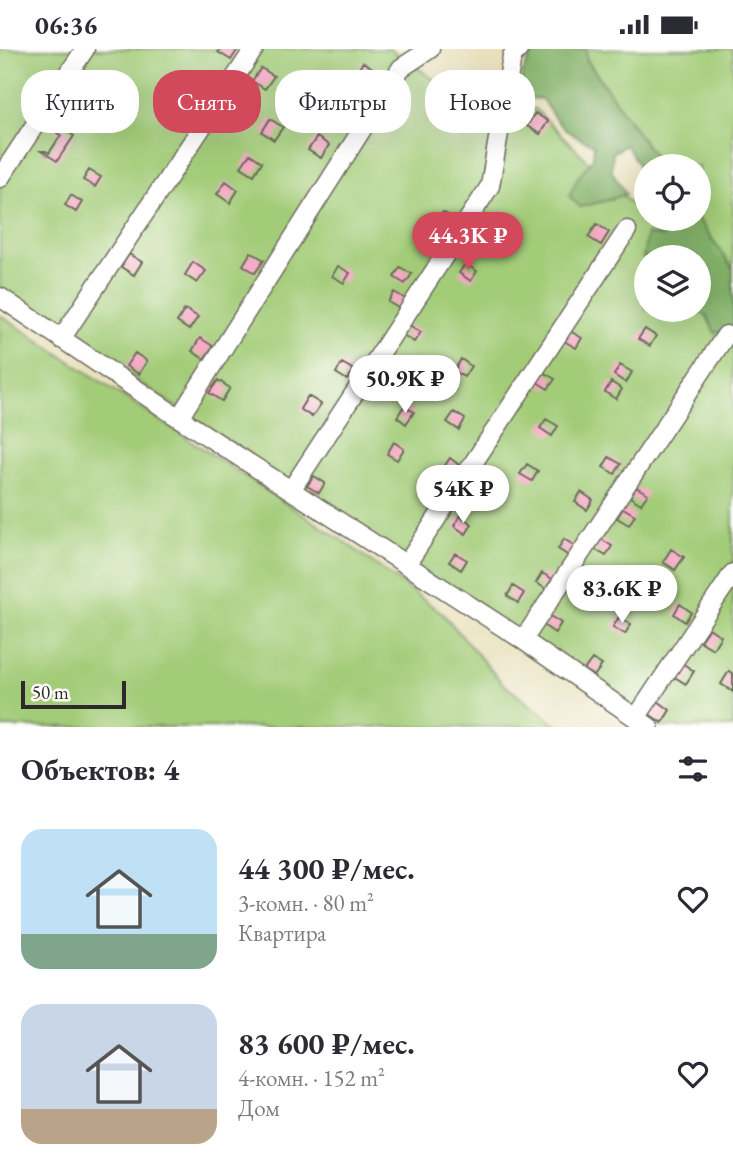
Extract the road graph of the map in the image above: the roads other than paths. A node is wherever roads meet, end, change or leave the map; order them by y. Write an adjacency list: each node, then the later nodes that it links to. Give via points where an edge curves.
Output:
1 (85, 49): 5 (street)
2 (254, 49): 9 (street)
3 (430, 49): 10 (street, via 401,68)
4 (519, 49): 11 (street, via 512,56 490,186)
5 (0, 178)
6 (627, 230): 12 (street)
7 (0, 297): 9 (street)
8 (726, 335): 14 (street)
9 (61, 339): 10 (street)
10 (179, 418): 11 (street)
11 (290, 490): 12 (street)
12 (405, 565): 14 (street)
13 (733, 573): 15 (street)
14 (523, 640): 15 (street)
15 (642, 723)

